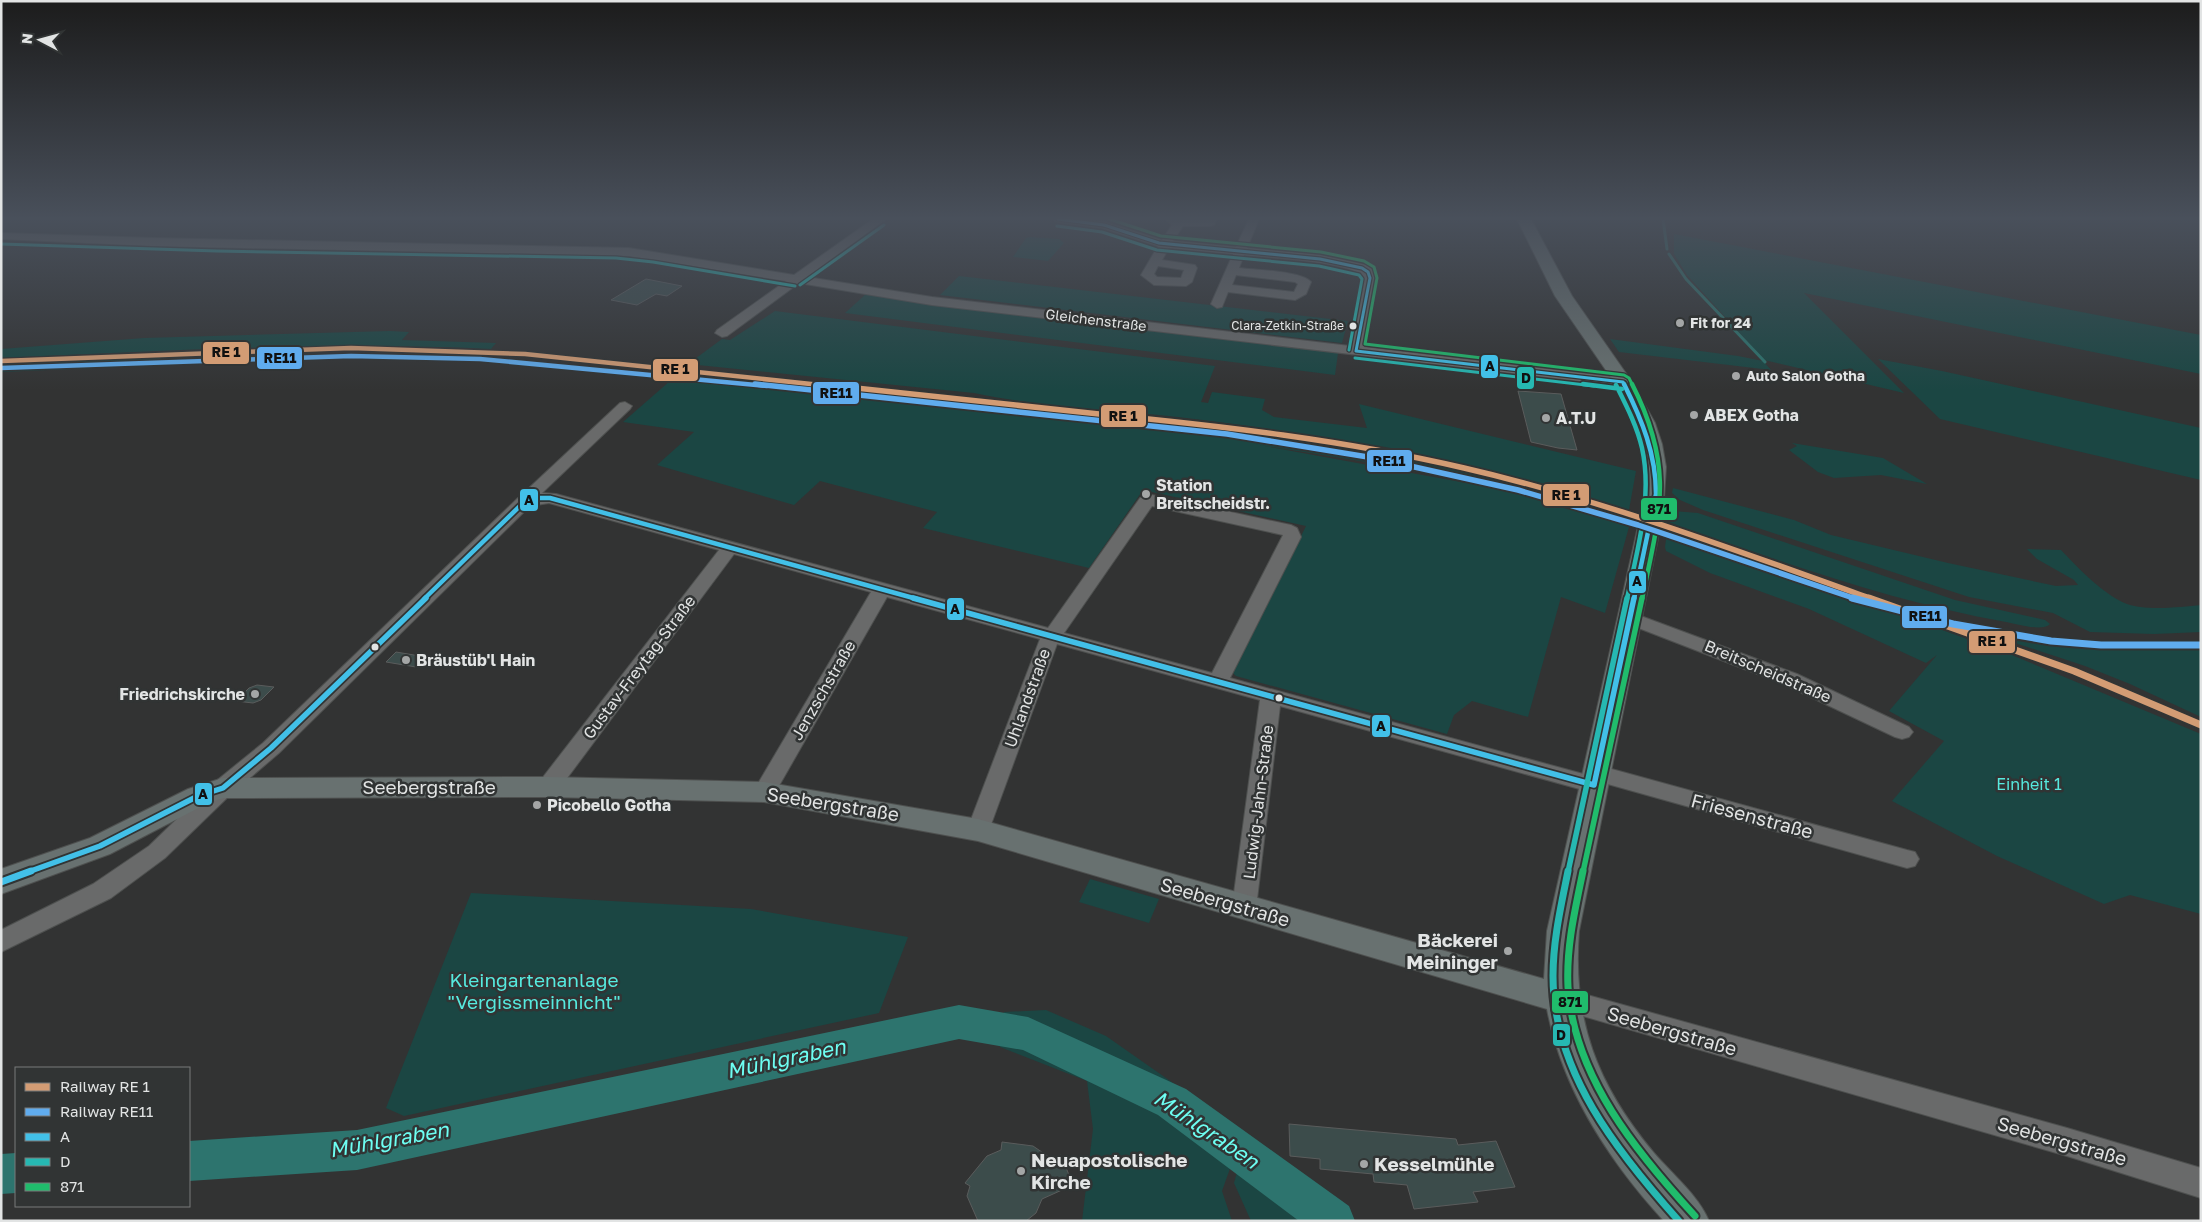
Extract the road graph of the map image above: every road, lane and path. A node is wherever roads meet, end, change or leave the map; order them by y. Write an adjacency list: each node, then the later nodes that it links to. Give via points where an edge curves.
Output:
1 (778, 276): 7 (street, Gleichenstraße)
2 (800, 276): 7 (street)
3 (1229, 276): 8 (street)
4 (1269, 276): 8 (street, via 1305,282 1300,294 1295,296)
5 (1369, 276): 11 (street)
6 (1554, 276): 12 (main road, via 1570,307)
7 (796, 279): 10 (street); 11 (street, Gleichenstraße, via 932,301)
8 (1224, 288): 9 (street)
9 (1217, 304)
10 (722, 333)
11 (1356, 351): 12 (street, Gleichenstraße)
12 (1623, 382): 17 (main road, via 1640,414 1654,457 1656,486)
13 (625, 406): 14 (street, via 534,492)
14 (534, 498): 15 (street, Friesenstraße, via 550,498); 24 (street, via 524,502 271,748)
15 (731, 547): 16 (street, Friesenstraße); 23 (street, Gustav-Freytag-Straße)
16 (882, 588): 18 (street, Friesenstraße); 25 (street, Jenzschstraße)
17 (1630, 618): 21 (street, Breitscheidstraße, via 1790,679); 22 (main road)
18 (1052, 635): 19 (street, Friesenstraße); 19 (street, Uhlandstraße, via 1146,502 1161,501 1285,529 1291,532 1292,537); 26 (street, Uhlandstraße)
19 (1218, 681): 20 (street, Friesenstraße)
20 (1271, 696): 22 (street, Friesenstraße); 29 (street, Ludwig-Jahn-Straße)
21 (1902, 732)
22 (1595, 779): 27 (street, Friesenstraße); 31 (main road, via 1563,931)
23 (548, 787): 24 (main road, Seebergstraße); 25 (main road, Seebergstraße)
24 (223, 788): 28 (main road, Seebergstraße, via 198,796 100,846); 30 (street, via 181,830 130,873 76,905)
25 (764, 792): 26 (main road, Seebergstraße)
26 (978, 830): 29 (main road, Seebergstraße)
27 (1907, 859)
28 (1, 882)
29 (1244, 908): 31 (main road, Seebergstraße)
30 (1, 942)
31 (1562, 999): 32 (street, Seebergstraße, via 2067,1142); 33 (main road, via 1578,1058 1602,1110 1645,1173)
32 (2201, 1184)
33 (1690, 1221)

